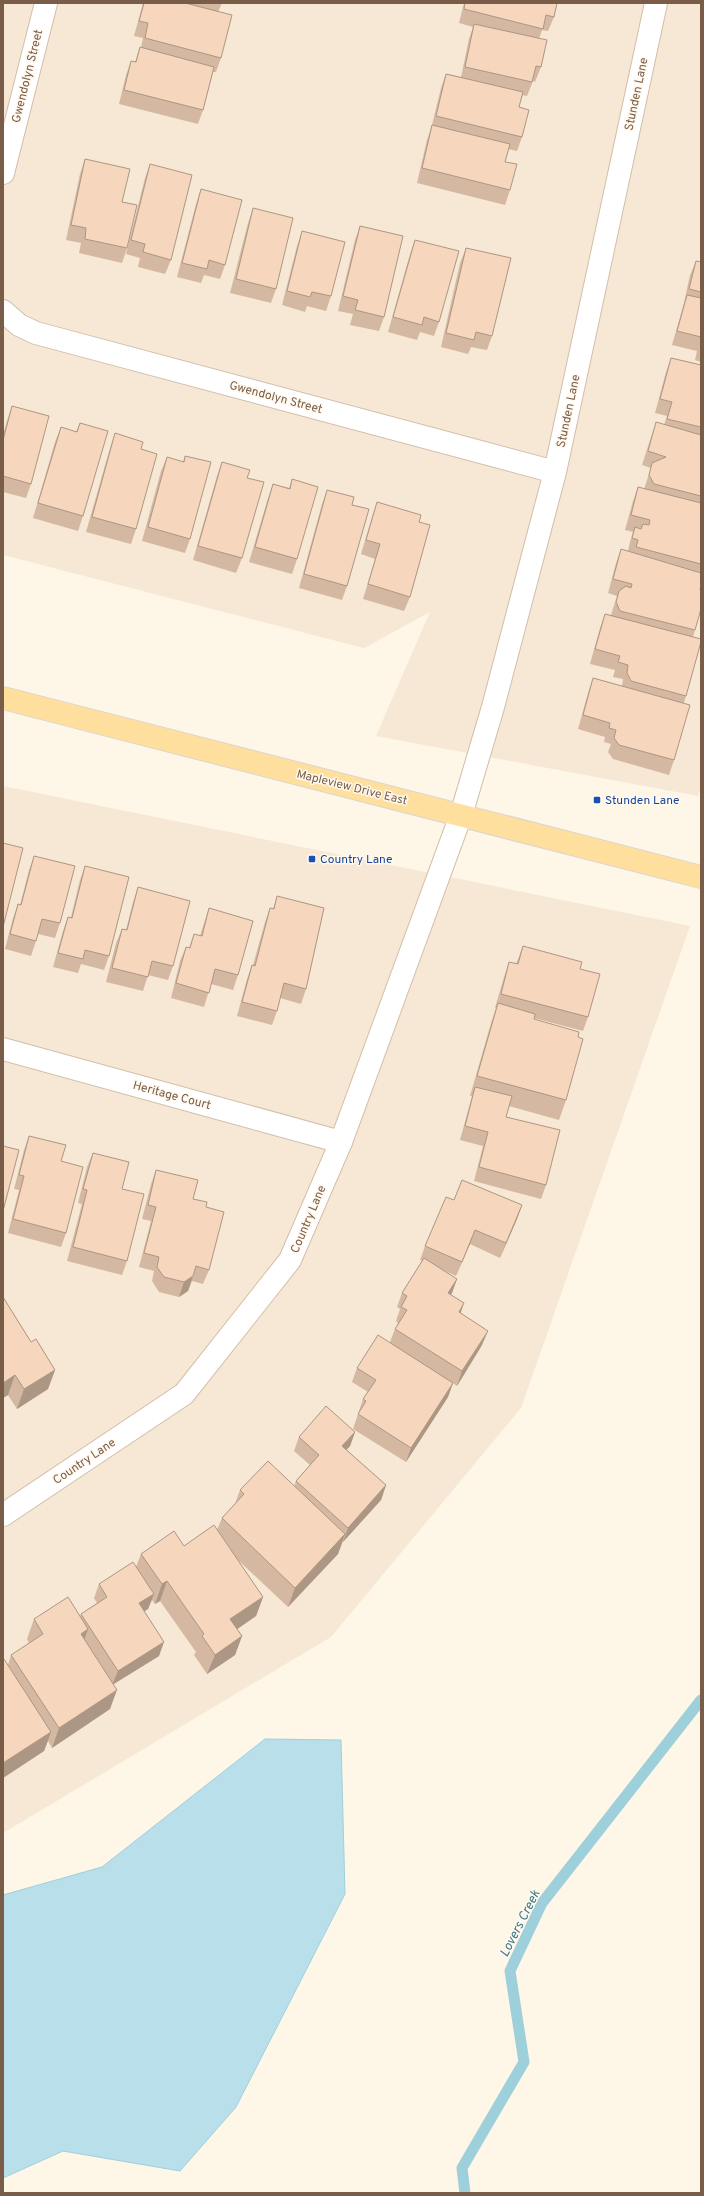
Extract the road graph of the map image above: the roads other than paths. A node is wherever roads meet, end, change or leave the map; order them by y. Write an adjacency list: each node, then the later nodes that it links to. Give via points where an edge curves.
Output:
1 (46, 3): 3 (street, Gwendolyn Street)
2 (656, 3): 5 (street, Stunden Lane)
3 (3, 173)
4 (3, 311): 5 (street, Gwendolyn Street, via 19,325 36,334)
5 (555, 472): 7 (street, Stunden Lane, via 493,707)
6 (3, 698): 7 (main road, Mapleview Drive East)
7 (461, 815): 8 (main road, Mapleview Drive East); 10 (street, Country Lane)
8 (701, 877)
9 (3, 1049): 10 (street, Heritage Court)
10 (341, 1142): 11 (street, Country Lane, via 290,1260 184,1394)
11 (3, 1515)

